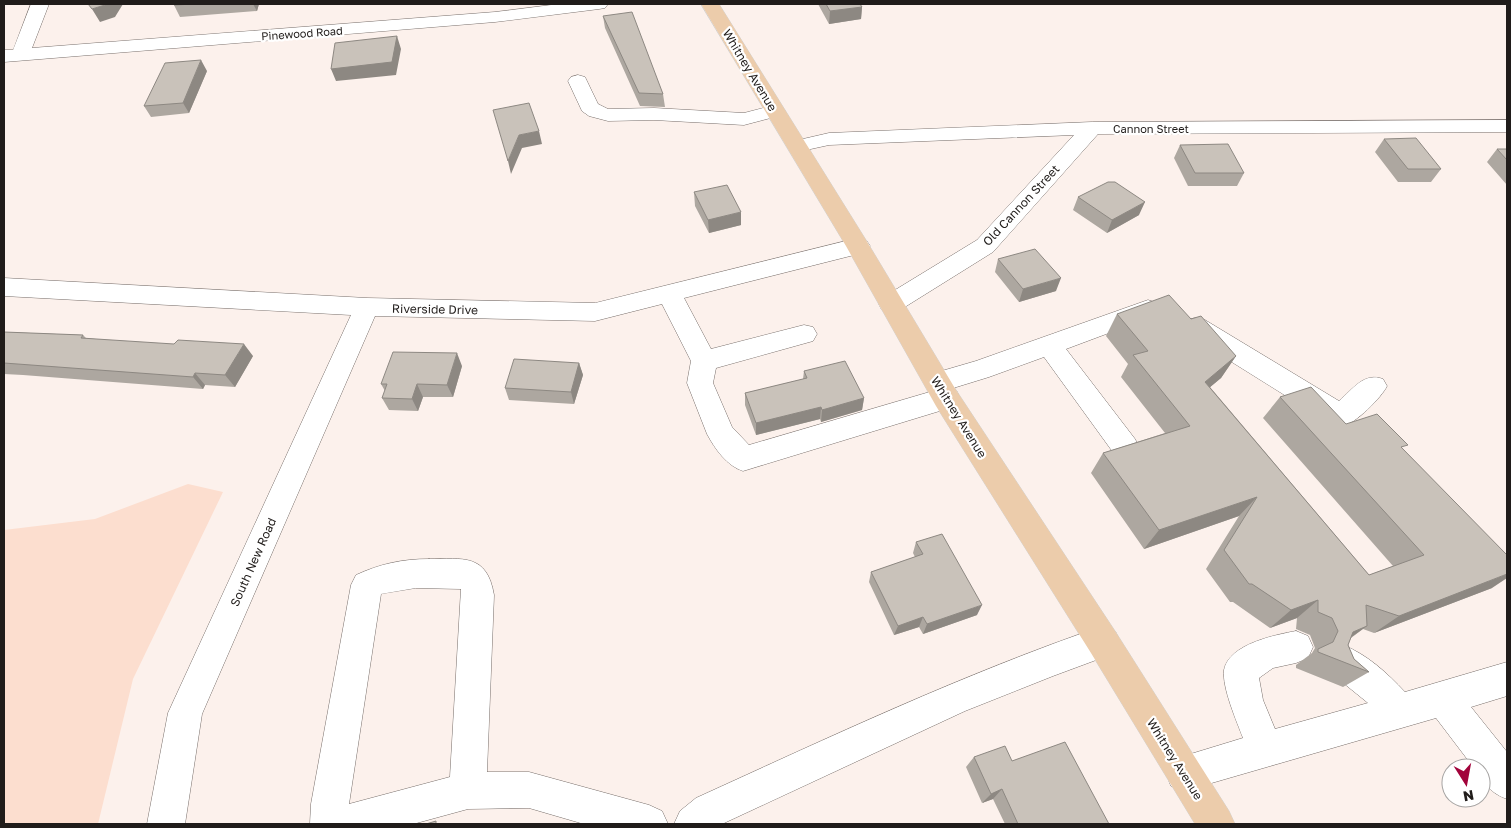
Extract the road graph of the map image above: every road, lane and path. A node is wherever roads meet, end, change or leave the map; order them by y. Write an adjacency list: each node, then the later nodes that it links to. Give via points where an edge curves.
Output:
1 (40, 4): 4 (street)
2 (599, 4): 4 (street, Pinewood Road, via 495,17)
3 (710, 4): 6 (main road, Whitney Avenue)
4 (12, 55)
5 (578, 81): 6 (street, via 589,107 608,115 744,118)
6 (776, 112): 9 (main road, Whitney Avenue)
7 (1507, 126): 8 (street, Cannon Street)
8 (1092, 128): 9 (street, Cannon Street, via 829,139); 13 (street, Old Cannon Street, via 985,246)
9 (797, 146): 10 (main road, Whitney Avenue)
10 (858, 246): 12 (street, Riverside Drive); 13 (main road, Whitney Avenue)
11 (4, 287): 14 (street, Riverside Drive)
12 (669, 293): 14 (street, Riverside Drive, via 596,312); 17 (street)
13 (891, 304): 19 (main road, Whitney Avenue)
14 (367, 307): 31 (street, South New Road, via 185,713)
15 (804, 334): 17 (street)
16 (1049, 345): 18 (street, via 1160,305 1341,416); 19 (street, via 980,370); 20 (street)
17 (704, 361): 19 (street, via 700,383 721,434 743,459)
18 (1374, 386)
19 (941, 390): 21 (main road, Whitney Avenue)
20 (1125, 447)
21 (1104, 642): 28 (main road, Whitney Avenue); 35 (street, via 1052,659 934,708 709,811)
22 (1296, 647): 27 (street, via 1265,653 1242,671 1246,700)
23 (1343, 662): 26 (street, via 1375,685)
24 (1507, 679): 25 (street)
25 (1443, 699): 26 (street); 29 (street)
26 (1399, 711): 27 (street)
27 (1265, 749): 28 (street)
28 (1184, 773): 36 (main road, Whitney Avenue)
29 (1507, 781)
30 (468, 791): 32 (street, via 476,582 466,574 397,574 367,585); 33 (street); 34 (street, via 529,790)
31 (166, 824)
32 (329, 824)
33 (345, 824)
34 (649, 824)
35 (693, 824)
36 (1216, 824)

